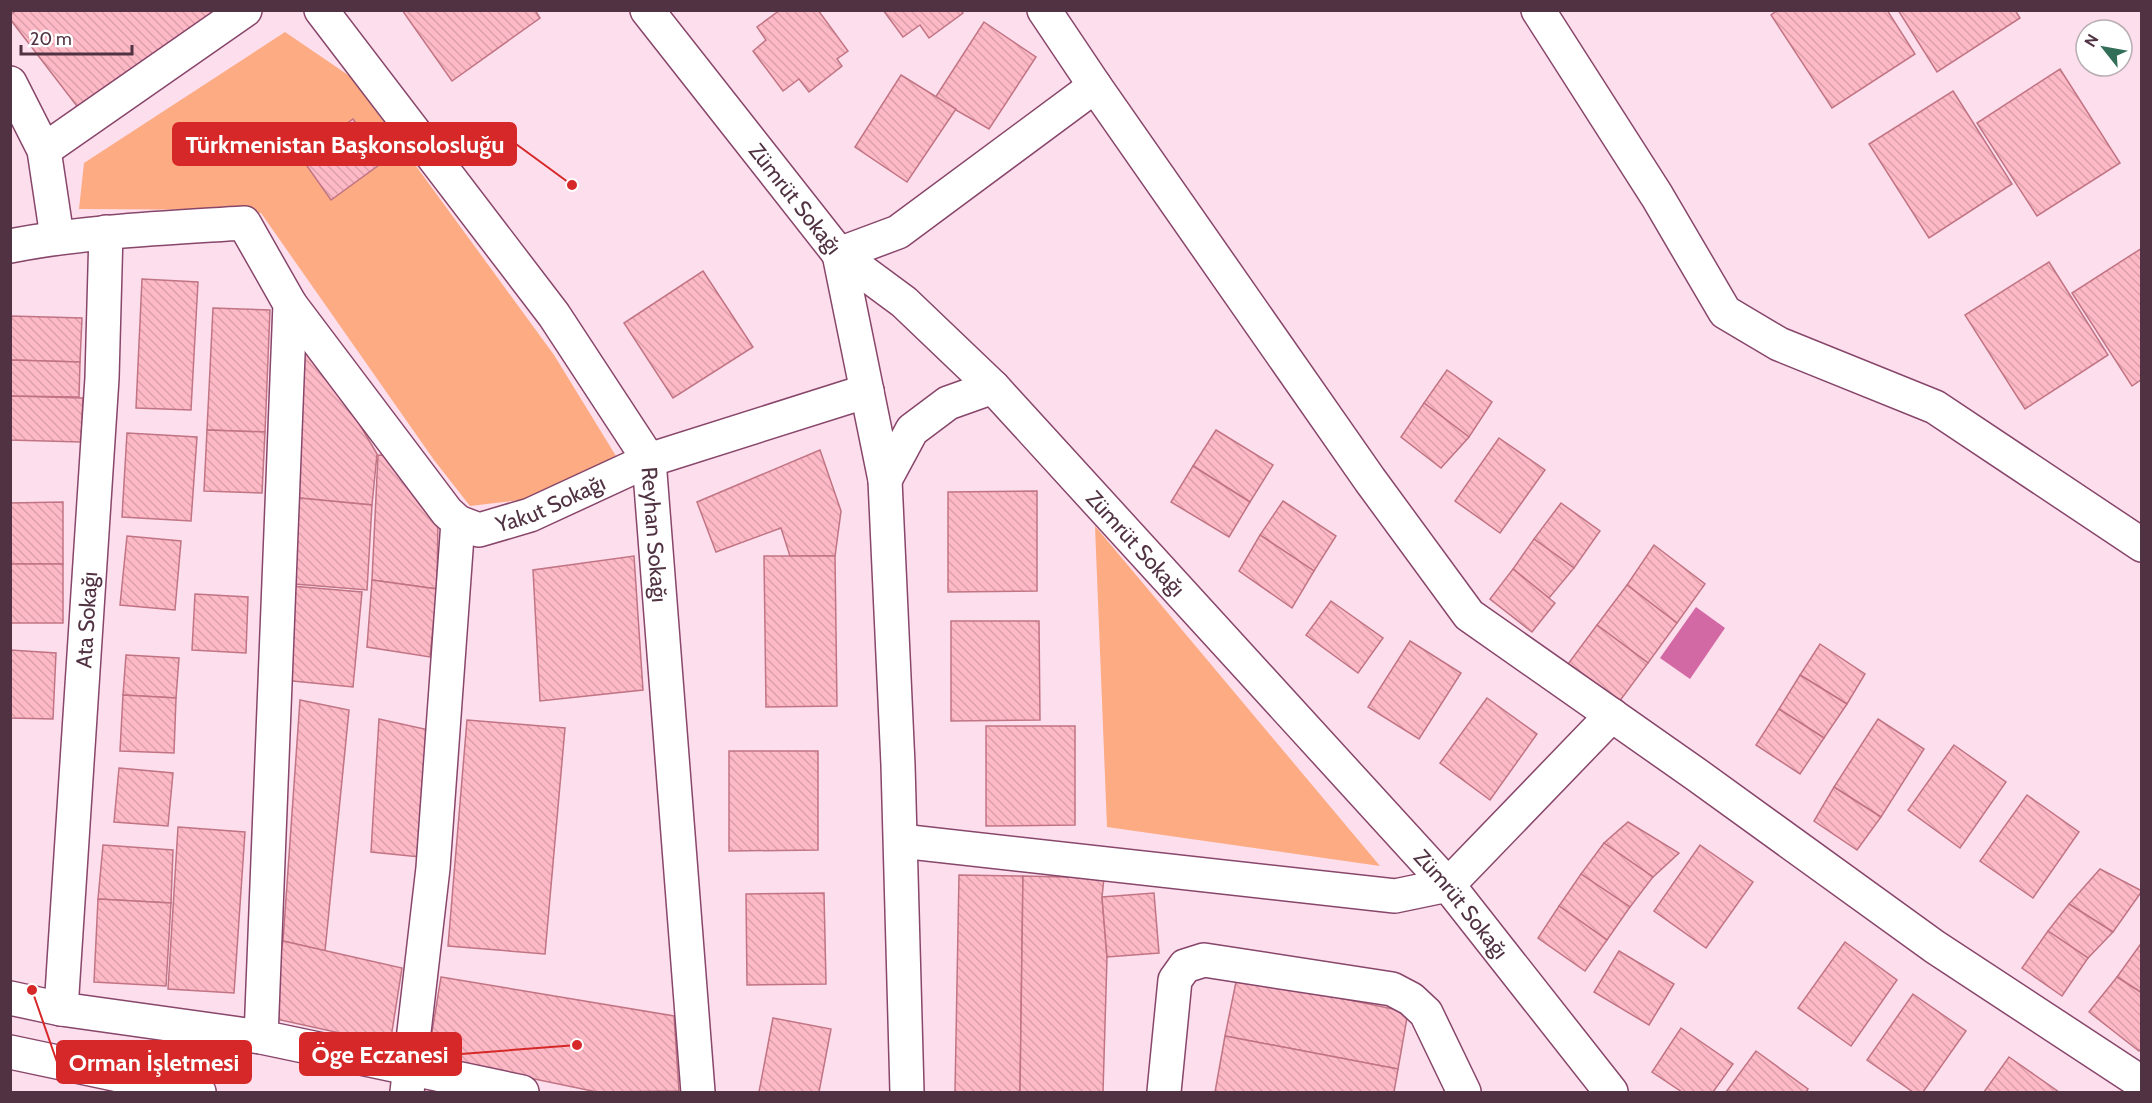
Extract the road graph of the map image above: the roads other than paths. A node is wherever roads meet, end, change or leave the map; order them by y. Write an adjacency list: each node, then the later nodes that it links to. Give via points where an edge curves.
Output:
1 (245, 10): 8 (street)
2 (321, 10): 16 (street, Reyhan Sokağı, via 554,315)
3 (647, 10): 12 (street, Zümrüt Sokağı)
4 (1044, 10): 7 (street)
5 (1538, 10): 19 (street, via 1657,196 1725,312 1779,344 1935,407)
6 (10, 83): 8 (street)
7 (1095, 86): 12 (street, via 898,232); 20 (street, via 1469,615)
8 (44, 150): 10 (street)
9 (106, 232): 10 (street); 13 (street, via 244,223); 24 (street, Ata Sokağı, via 102,378)
10 (57, 237): 11 (street)
11 (10, 246)
12 (839, 254): 14 (street, Zümrüt Sokağı, via 904,302); 15 (street)
13 (290, 304): 18 (street); 25 (street)
14 (993, 387): 17 (street, via 948,403 912,430); 22 (street, Zümrüt Sokağı)
15 (867, 391): 16 (street, Yakut Sokağı); 17 (street)
16 (649, 460): 18 (street, Yakut Sokağı, via 530,515 479,530); 31 (street, Reyhan Sokağı)
17 (885, 480): 21 (street)
18 (458, 522): 27 (street, via 433,868)
19 (2142, 545)
20 (1612, 715): 22 (street); 28 (street, via 1935,947)
21 (901, 841): 22 (street, via 1395,896); 32 (street)
22 (1448, 885): 35 (street, Zümrüt Sokağı)
23 (10, 998): 24 (street)
24 (61, 1009): 25 (street)
25 (261, 1037): 27 (street)
26 (10, 1052): 29 (street)
27 (409, 1081): 30 (street)
28 (2142, 1083)
29 (199, 1092)
30 (522, 1092)
31 (698, 1092)
32 (907, 1092)
33 (1164, 1092): 34 (street, via 1175,980 1185,966 1204,960 1392,989 1426,1013)
34 (1464, 1092)
35 (1611, 1092)

